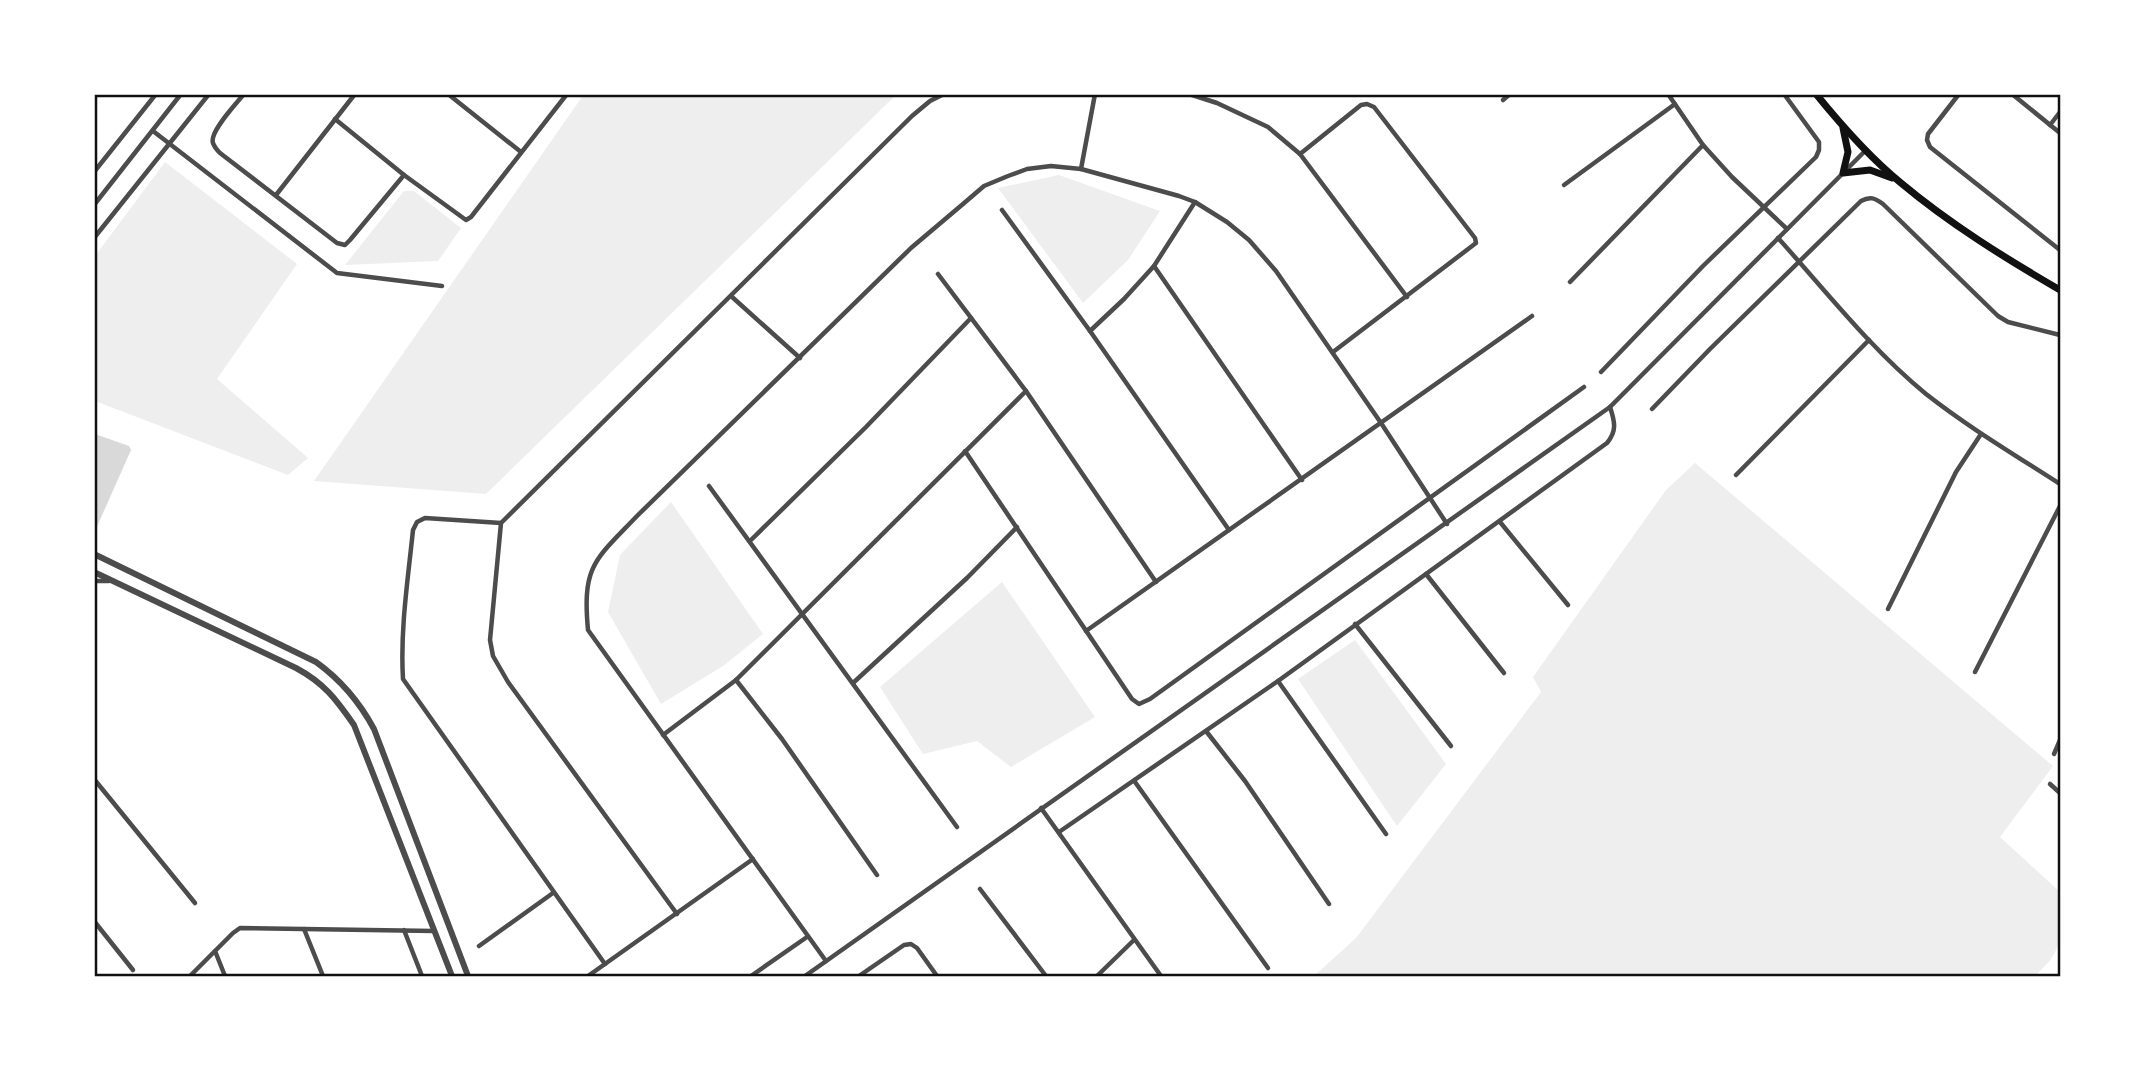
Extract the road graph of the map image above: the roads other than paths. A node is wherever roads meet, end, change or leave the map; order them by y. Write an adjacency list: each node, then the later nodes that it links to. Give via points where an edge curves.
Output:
1 (156, 94): 31 (street)
2 (181, 94): 23 (street)
3 (209, 94): 25 (street)
4 (244, 94): 36 (street, via 216,129 213,145)
5 (355, 94): 20 (street)
6 (448, 94): 28 (street)
7 (567, 94): 28 (street)
8 (944, 94): 51 (street, via 912,116)
9 (1095, 94): 30 (street)
10 (1189, 94): 29 (street, via 1268,127)
11 (1510, 94): 17 (street)
12 (1668, 94): 18 (street)
13 (1784, 94): 39 (street, via 1819,142 1819,150)
14 (1816, 94): 21 (main road)
15 (1959, 94): 44 (street, via 1928,134 1930,147)
16 (2012, 94): 22 (street)
17 (1503, 100)
18 (1675, 104): 26 (street); 35 (street)
19 (2060, 112): 22 (street)
20 (335, 119): 33 (street); 36 (street)
21 (1841, 124): 27 (main road); 32 (main road, via 1848,152)
22 (2050, 125): 24 (street)
23 (153, 131): 25 (street); 38 (street)
24 (2060, 133)
25 (170, 145): 42 (street); 49 (street, via 337,273)
26 (1703, 145): 39 (street); 48 (street)
27 (1866, 151): 32 (street); 34 (main road)
28 (522, 152): 33 (street, via 466,220)
29 (1300, 154): 52 (street); 52 (street, via 1361,105 1374,107 1475,238 1473,247)
30 (1081, 169): 37 (street); 59 (street, via 1027,169 984,186 911,248)
31 (94, 172)
32 (1843, 173): 34 (main road, via 1870,170); 41 (street)
33 (404, 176): 36 (street, via 345,245)
34 (1899, 182): 50 (main road, via 1959,227)
35 (1564, 185)
36 (276, 195)
37 (1195, 202): 46 (street); 58 (street, via 1249,240)
38 (94, 205)
39 (1763, 208): 41 (street); 60 (street)
40 (1002, 211): 55 (street)
41 (1787, 229): 43 (street)
42 (94, 238)
43 (1777, 238): 45 (street); 63 (street)
44 (2060, 250)
45 (1799, 262): 56 (street, via 1861,201 1875,198 2003,320); 57 (street); 64 (street)
46 (1154, 266): 55 (street); 69 (street)
47 (938, 274): 54 (street)
48 (1570, 282)
49 (442, 286)
50 (2060, 290)
51 (731, 296): 59 (street); 75 (street)
52 (1406, 297): 58 (street)
53 (1532, 316): 65 (street)
54 (971, 318): 62 (street); 79 (street)
55 (1090, 331): 78 (street)
56 (2060, 335)
57 (1869, 340): 66 (street, via 1926,393); 68 (street)
58 (1333, 352): 65 (street)
59 (800, 358): 97 (street, via 637,516 591,569 588,630)
60 (1601, 372)
61 (1584, 387): 72 (street)
62 (1026, 391): 67 (street); 85 (street)
63 (1610, 407): 74 (street, via 1615,427 1607,443); 76 (street)
64 (1652, 410)
65 (1381, 423): 69 (street); 72 (street)
66 (1981, 433): 70 (street); 87 (street, via 1956,472)
67 (965, 451): 77 (street); 88 (street)
68 (1736, 475)
69 (1301, 480): 78 (street)
70 (2060, 484)
71 (709, 486): 79 (street)
72 (1429, 497): 76 (street); 90 (street, via 1139,704)
73 (2060, 506): 91 (street)
74 (1500, 522): 82 (street); 86 (street)
75 (501, 523): 114 (street, via 425,518 417,522 403,679); 117 (street, via 490,640 493,656)
76 (1447, 524): 107 (street)
77 (1017, 527): 90 (street); 95 (street)
78 (1229, 530): 85 (street)
79 (751, 540): 88 (street)
80 (94, 554): 135 (street, via 316,662 337,677 374,729)
81 (94, 572): 84 (street)
82 (1426, 574): 89 (street); 92 (street)
83 (94, 581): 84 (street)
84 (114, 581): 121 (street, via 316,679 340,704 354,725)
85 (1156, 582): 90 (street)
86 (1568, 605)
87 (1888, 609)
88 (802, 613): 93 (street); 95 (street)
89 (1354, 624): 94 (street); 99 (street)
90 (1086, 631)
91 (1975, 672)
92 (1504, 673)
93 (736, 680): 97 (street); 112 (street)
94 (1278, 681): 96 (street); 110 (street)
95 (853, 683): 108 (street)
96 (1206, 731): 102 (street); 116 (street)
97 (663, 734): 111 (street)
98 (2060, 740): 100 (street)
99 (1451, 746)
100 (2054, 754)
101 (94, 779): 104 (street)
102 (1135, 782): 109 (street); 128 (street)
103 (2050, 784): 106 (street)
104 (100, 785): 105 (street); 115 (street)
105 (94, 789)
106 (2060, 793)
107 (1041, 808): 109 (street); 126 (street)
108 (957, 827)
109 (1059, 832): 123 (street)
110 (1386, 834)
111 (753, 859): 117 (street); 122 (street)
112 (877, 875)
113 (980, 889): 141 (street)
114 (553, 893): 124 (street); 127 (street)
115 (195, 902)
116 (1329, 904)
117 (677, 914): 127 (street)
118 (94, 921): 129 (street)
119 (304, 929): 120 (street); 125 (street, via 240,928); 132 (street)
120 (404, 930): 121 (street); 133 (street)
121 (434, 931): 134 (street)
122 (807, 937): 126 (street); 137 (street)
123 (1134, 940): 142 (street); 143 (street)
124 (479, 946)
125 (215, 951): 130 (street); 131 (street)
126 (826, 961): 138 (street)
127 (605, 964): 136 (street)
128 (1268, 968)
129 (133, 970)
130 (190, 976)
131 (225, 976)
132 (323, 976)
133 (422, 976)
134 (452, 976)
135 (468, 976)
136 (588, 976)
137 (751, 976)
138 (806, 976)
139 (859, 976): 140 (street, via 911,944)
140 (937, 976)
141 (1046, 976)
142 (1097, 976)
143 (1161, 976)

